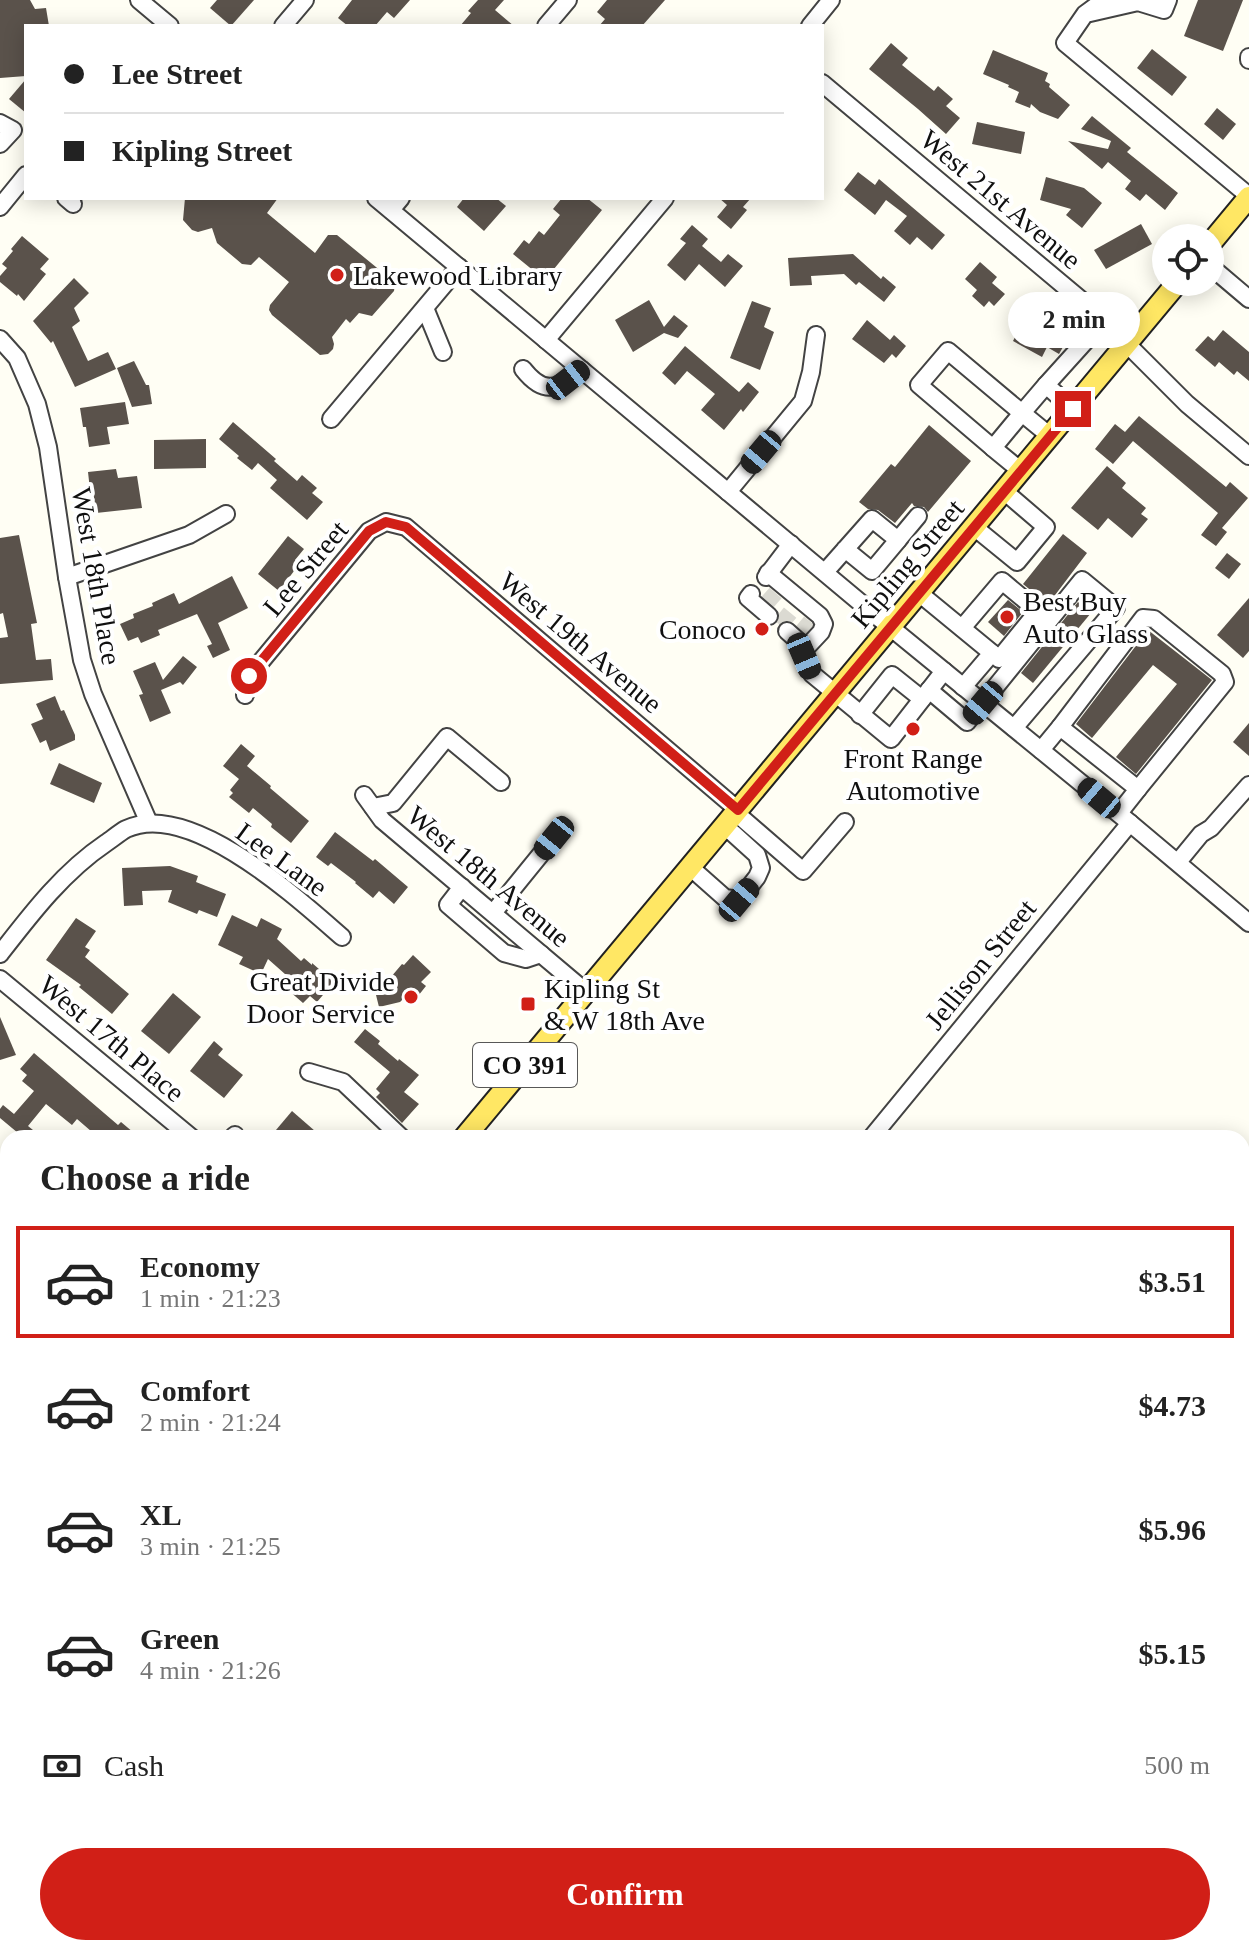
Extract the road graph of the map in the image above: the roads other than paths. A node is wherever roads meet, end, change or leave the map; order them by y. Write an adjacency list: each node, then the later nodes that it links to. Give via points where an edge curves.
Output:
1 (139, 0): 8 (street)
2 (305, 0): 9 (street)
3 (568, 0): 10 (street)
4 (831, 0): 11 (street)
5 (1104, 0): 7 (street)
6 (1168, 0): 7 (street, via 1164,10 1138,2)
7 (1085, 14): 16 (street, via 1065,43)
8 (158, 22)
9 (285, 24)
10 (548, 24)
11 (812, 24)
12 (824, 85): 29 (street, West 21st Avenue)
13 (0, 123): 14 (street, via 13,130)
14 (0, 144)
15 (24, 177): 19 (street)
16 (1249, 196): 20 (main road)
17 (663, 200): 28 (street)
18 (396, 204): 21 (street)
19 (0, 207)
20 (1224, 227)
21 (459, 267): 25 (street); 28 (street)
22 (1224, 278): 24 (street)
23 (1166, 296): 29 (main road, Kipling Street / CO 391)
24 (1249, 299)
25 (425, 308): 30 (street); 36 (street)
26 (816, 335): 42 (street, via 803,401)
27 (0, 339): 51 (street, West 18th Place, via 17,358 37,404)
28 (546, 340): 32 (street)
29 (1127, 343): 33 (street, via 1092,334); 34 (main road, Kipling Street / CO 391); 39 (street, West 21st Avenue)
30 (443, 352)
31 (523, 369): 32 (street, via 546,387 561,386)
32 (582, 370): 42 (street)
33 (1046, 385): 34 (street); 35 (street)
34 (1073, 409): 37 (main road, Kipling Street / CO 391)
35 (1022, 413): 37 (street); 38 (street); 38 (street, via 948,351 928,374 919,385)
36 (331, 419)
37 (1050, 436): 40 (main road, Kipling Street / CO 391)
38 (993, 448): 40 (street)
39 (1249, 456)
40 (1021, 471): 41 (main road, Kipling Street / CO 391)
41 (1004, 491): 46 (main road, Kipling Street / CO 391); 46 (street, via 1046,527 1017,562)
42 (728, 492): 48 (street)
43 (226, 514): 51 (street, via 189,535)
44 (918, 516): 47 (street)
45 (386, 522): 61 (street, Lee Street, via 369,531 249,676); 71 (street, West 19th Avenue, via 406,527)
46 (974, 527): 52 (main road, Kipling Street / CO 391)
47 (898, 540): 49 (street, via 872,519); 49 (street, via 872,571)
48 (791, 544): 50 (street); 60 (street, via 767,575 824,624 821,632 798,638 812,674)
49 (845, 549): 50 (street)
50 (825, 572): 55 (street)
51 (67, 577): 74 (street, West 18th Place, via 93,694)
52 (919, 593): 55 (main road, Kipling Street / CO 391); 56 (street)
53 (751, 594): 54 (street, via 748,598)
54 (765, 610)
55 (890, 627): 58 (street); 60 (main road, Kipling Street / CO 391)
56 (962, 628): 57 (street); 57 (street, via 1002,581 1038,611 999,659)
57 (992, 653): 59 (street)
58 (944, 671): 59 (street); 62 (street)
59 (963, 687): 63 (street)
60 (835, 694): 64 (street); 71 (main road, Kipling Street / CO 391)
61 (245, 695)
62 (925, 695): 63 (street, via 967,722); 64 (street, via 892,675); 64 (street, via 891,739)
63 (983, 703): 66 (street); 66 (street, via 1082,580 1116,608)
64 (860, 715)
65 (1060, 727): 67 (street); 70 (street); 70 (street, Jellison Street, via 1143,618 1154,619 1225,682)
66 (1014, 728): 67 (street)
67 (1041, 750): 72 (street)
68 (501, 782): 78 (street, West 18th Avenue, via 447,737 393,803 368,801 382,820)
69 (1249, 785): 76 (street)
70 (1138, 789): 72 (street, Jellison Street)
71 (733, 816): 73 (street, via 803,871); 77 (main road, Kipling Street / CO 391); 77 (street, via 761,868 739,900 725,898)
72 (1124, 818): 76 (street); 90 (street, Jellison Street)
73 (845, 822)
74 (149, 823): 81 (street, Lee Lane, via 195,833 242,857); 82 (street, via 126,829 93,852)
75 (554, 838): 79 (street)
76 (1178, 862): 80 (street)
77 (690, 867): 85 (main road, Kipling Street / CO 391)
78 (462, 887): 79 (street, West 18th Avenue); 83 (street, via 448,905 504,953 526,959)
79 (493, 913): 83 (street, West 18th Avenue)
80 (1249, 923)
81 (342, 937)
82 (0, 954)
83 (541, 954): 85 (street, West 18th Avenue)
84 (0, 979): 87 (street, West 17th Place)
85 (586, 992): 89 (main road, Kipling Street / CO 391)
86 (309, 1072): 88 (street, via 343,1082)
87 (182, 1130)
88 (394, 1130)
89 (471, 1130)
90 (877, 1130)

